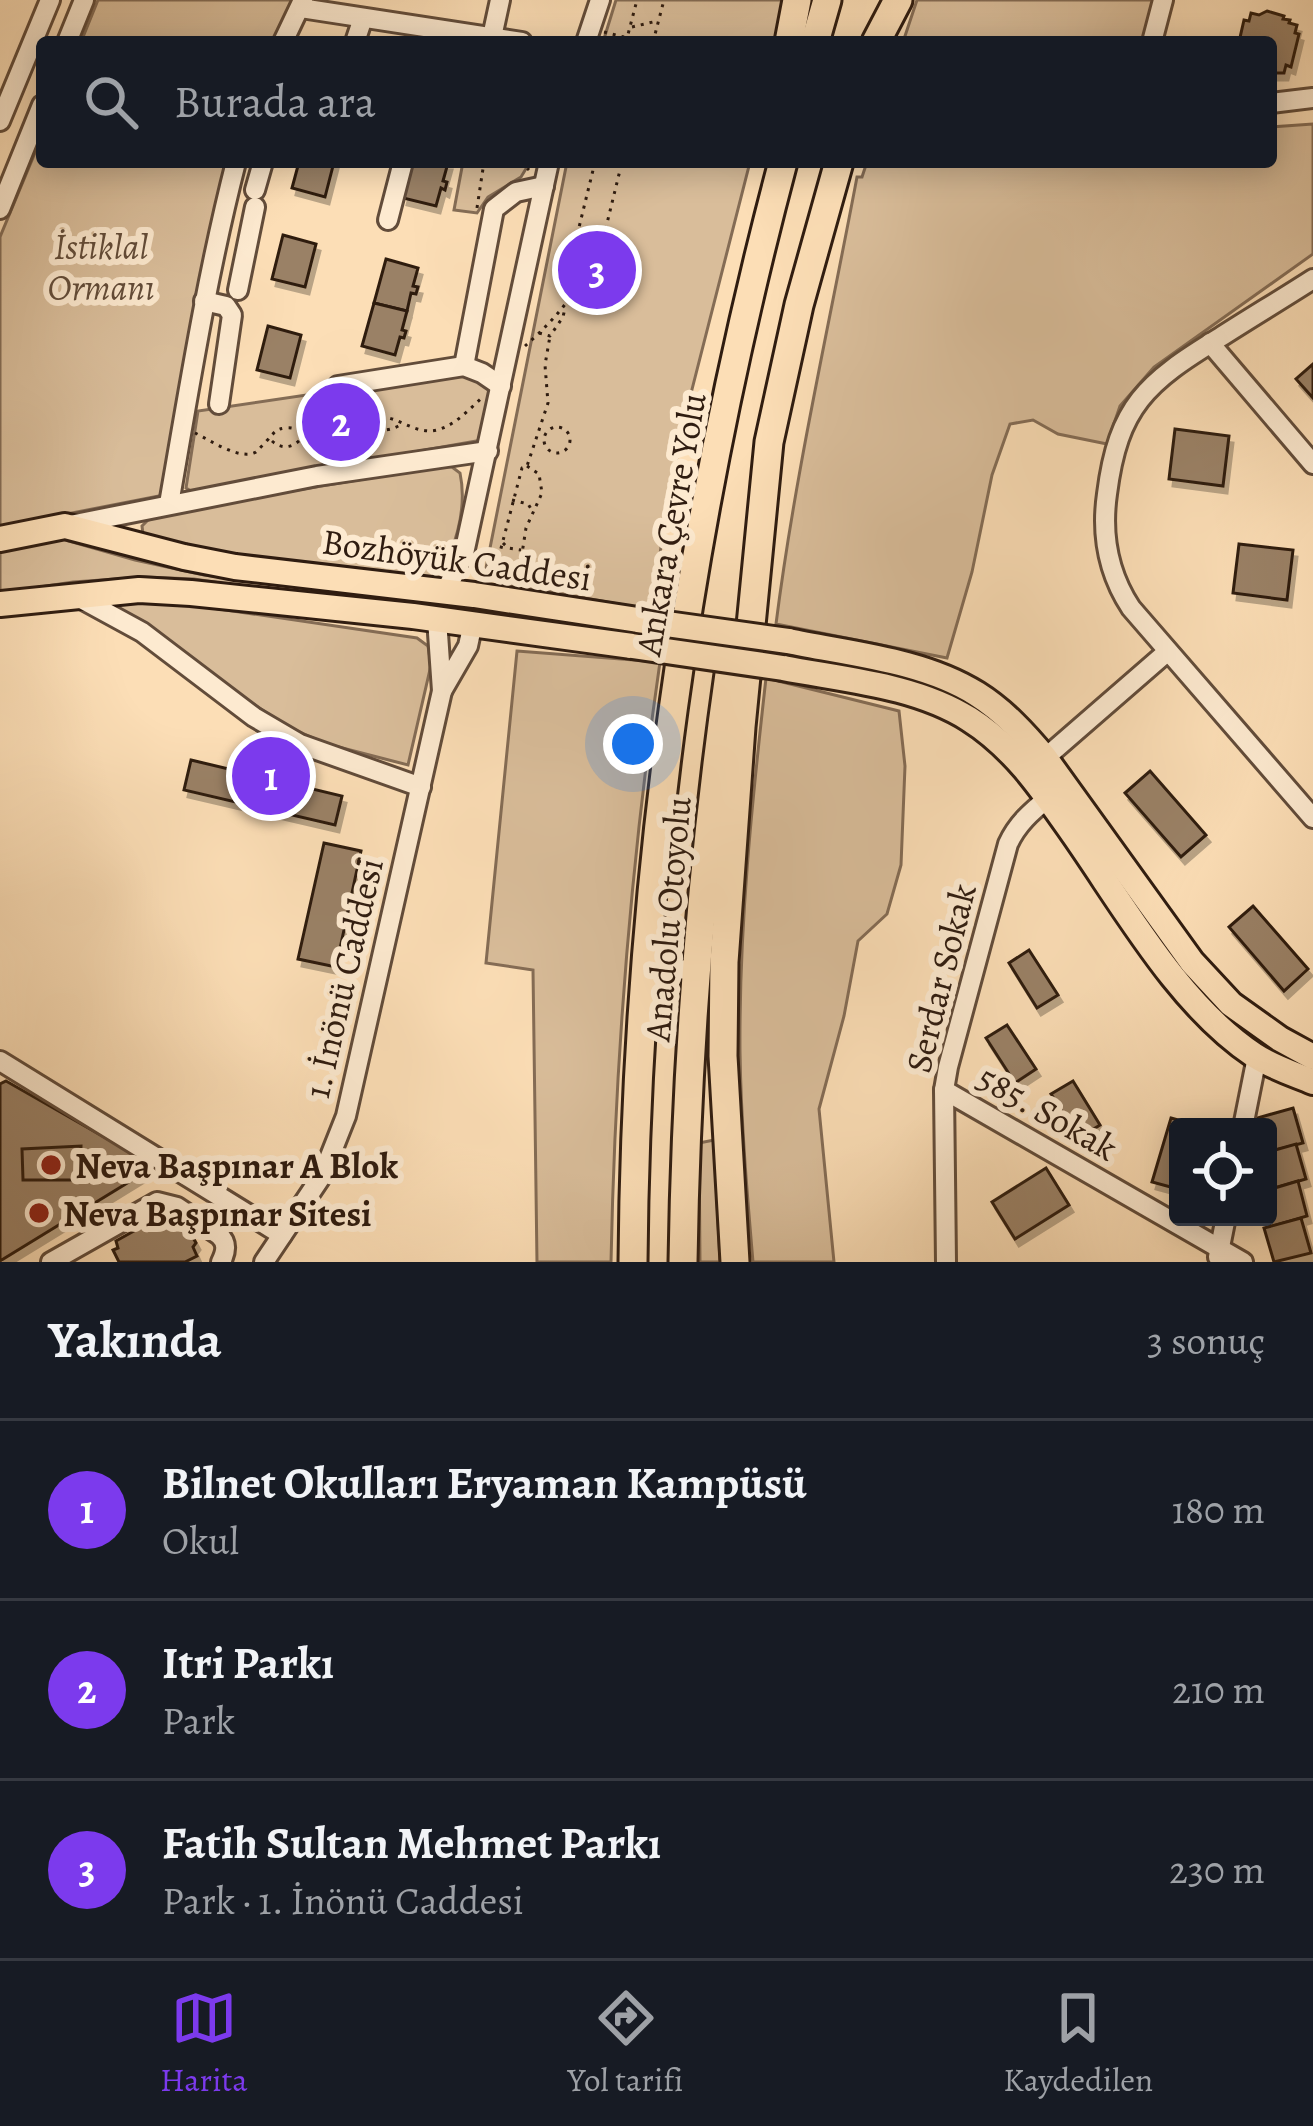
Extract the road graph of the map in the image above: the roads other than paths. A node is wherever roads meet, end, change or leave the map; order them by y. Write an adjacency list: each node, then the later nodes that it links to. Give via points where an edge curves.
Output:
1 (50, 0): 26 (street)
2 (84, 0): 13 (street)
3 (500, 0): 16 (street)
4 (600, 0): 17 (street)
5 (797, 0): 18 (highway)
6 (827, 0): 19 (highway)
7 (885, 0): 20 (highway)
8 (898, 0): 21 (highway)
9 (1163, 0): 22 (street)
10 (302, 4): 11 (street); 14 (street)
11 (363, 18): 12 (street); 15 (street)
12 (435, 35)
13 (69, 36)
14 (286, 36)
15 (357, 36)
16 (492, 36)
17 (589, 36)
18 (790, 36)
19 (817, 36)
20 (876, 36)
21 (877, 36)
22 (1154, 36)
23 (1313, 98): 24 (street)
24 (1277, 102)
25 (36, 119): 33 (street)
26 (0, 121)
27 (234, 168): 35 (street)
28 (262, 168): 36 (street)
29 (401, 168): 34 (street)
30 (777, 168): 64 (highway, Ankara Çevre Yolu, via 694,574)
31 (837, 168): 45 (highway)
32 (541, 173): 41 (street, via 494,208); 43 (street)
33 (0, 209)
34 (388, 220)
35 (216, 239): 36 (street); 39 (street)
36 (247, 246): 38 (street)
37 (1313, 279): 40 (street)
38 (238, 290)
39 (204, 301): 44 (street, via 232,315); 48 (street)
40 (1210, 343): 47 (street); 58 (street, via 1144,394 1123,428 1108,483 1106,544 1115,580)
41 (464, 366): 42 (street); 43 (street)
42 (338, 386)
43 (500, 390): 46 (street)
44 (219, 404)
45 (769, 442): 65 (highway, Anadolu Otoyolu, via 722,726); 80 (highway, via 724,962)
46 (488, 451): 48 (street); 51 (street)
47 (1313, 464)
48 (170, 504): 49 (street)
49 (120, 526): 50 (main road, Bozhöyük Caddesi); 52 (main road, Bozhöyük Caddesi, via 235,567)
50 (0, 538)
51 (463, 557): 52 (street); 53 (street)
52 (444, 592): 53 (main road, Bozhöyük Caddesi); 56 (main road)
53 (474, 595): 57 (main road); 60 (main road, Bozhöyük Caddesi, bridge, via 915,668 961,686 1010,720)
54 (76, 596): 55 (main road, Bozhöyük Caddesi); 56 (main road, Bozhöyük Caddesi, via 191,592); 61 (street, via 142,632 300,744)
55 (0, 604)
56 (437, 619): 57 (main road, Bozhöyük Caddesi); 59 (street)
57 (472, 623): 59 (street); 62 (main road, Bozhöyük Caddesi, bridge, via 904,692 969,719)
58 (1167, 652): 60 (street); 63 (street)
59 (442, 692): 61 (street, 1. İnönü Caddesi)
60 (1045, 758): 67 (main road, Bozhöyük Caddesi, via 1192,962 1231,1004)
61 (421, 787): 73 (street, 1. İnönü Caddesi, via 346,1116 323,1174)
62 (1048, 798): 66 (main road, Bozhöyük Caddesi, via 1180,985); 70 (street, Serdar Sokak, via 1008,844)
63 (1313, 818)
64 (647, 968): 65 (street); 78 (highway, Ankara Çevre Yolu)
65 (696, 970): 79 (highway, Anadolu Otoyolu)
66 (1257, 1057): 69 (main road, Bozhöyük Caddesi); 71 (street)
67 (1313, 1057)
68 (0, 1061): 73 (street)
69 (1313, 1082)
70 (944, 1090): 74 (street, 585. Sokak); 81 (street, Serdar Sokak)
71 (1245, 1118)
72 (1224, 1226): 74 (street)
73 (282, 1235): 77 (street, 1. İnönü Caddesi)
74 (1218, 1256): 82 (street, 585. Sokak)
75 (51, 1262): 76 (street, via 163,1202 219,1234)
76 (221, 1262)
77 (264, 1262)
78 (633, 1262)
79 (683, 1262)
80 (735, 1262)
81 (946, 1262)
82 (1243, 1262)

